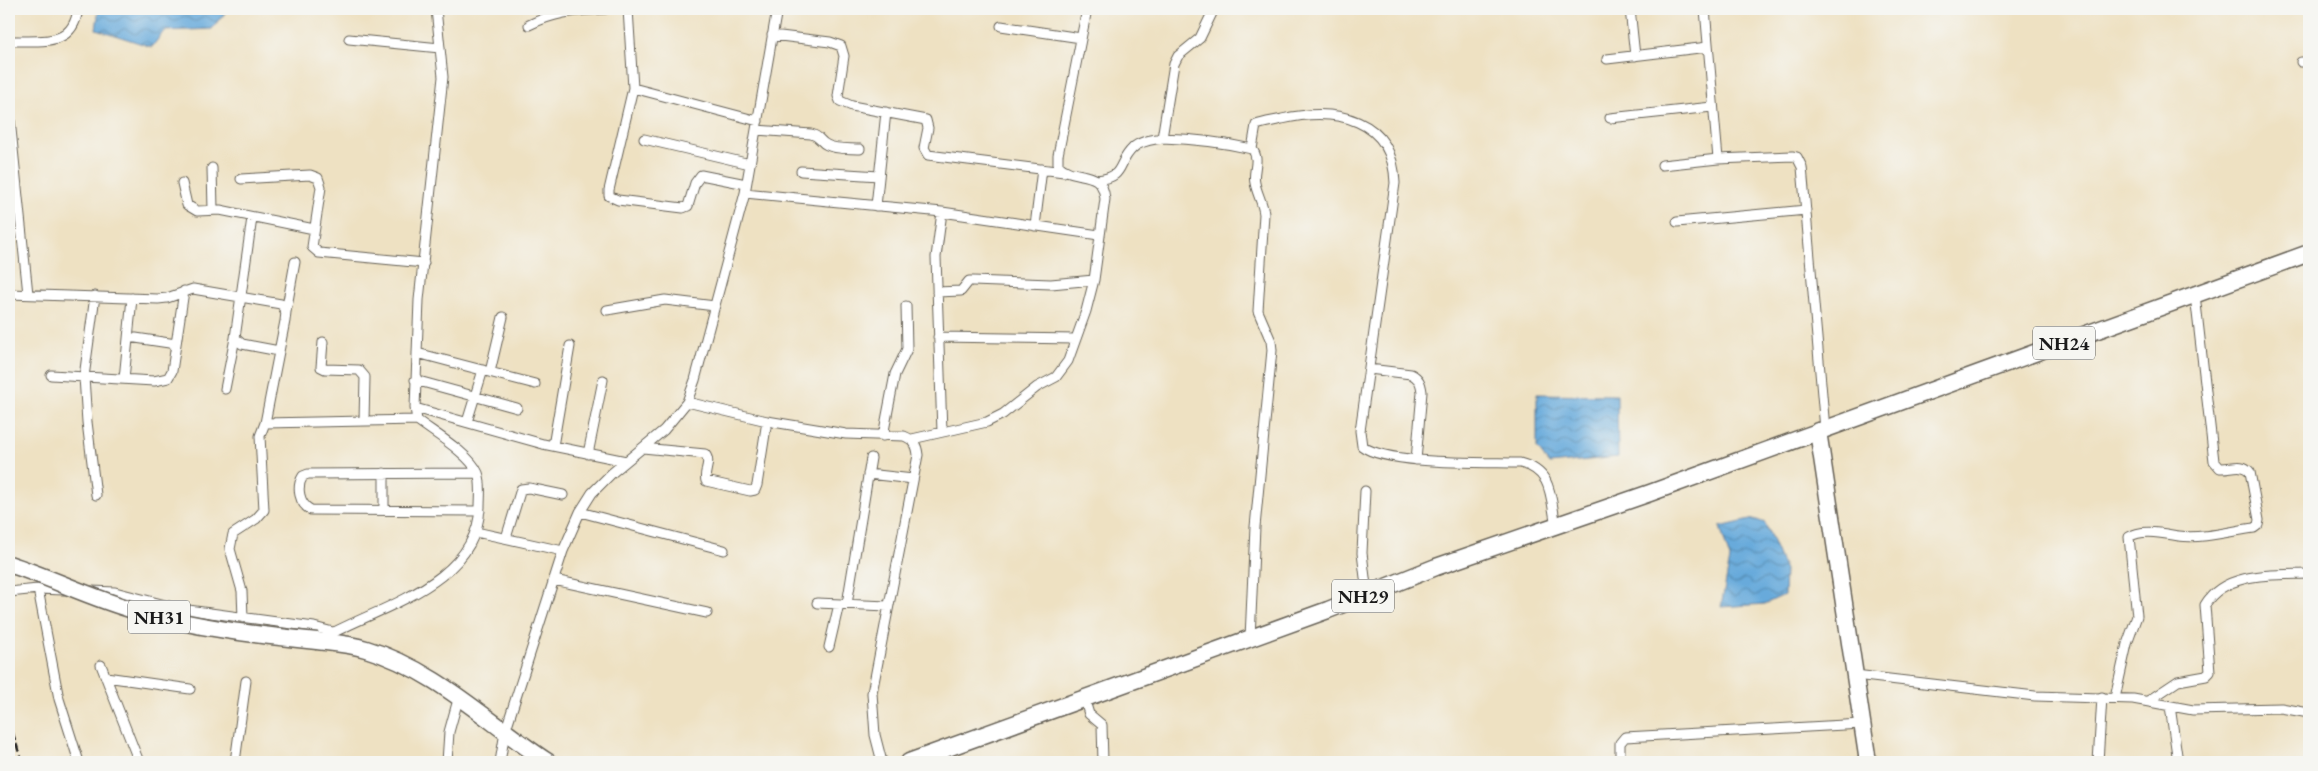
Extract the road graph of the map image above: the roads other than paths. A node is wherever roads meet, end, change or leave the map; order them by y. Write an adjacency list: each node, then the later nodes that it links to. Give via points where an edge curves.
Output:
1 (78, 9): 15 (street, via 69,34 46,40)
2 (436, 9): 17 (street)
3 (606, 9): 10 (street, via 557,13)
4 (628, 9): 20 (street)
5 (777, 9): 12 (street)
6 (1087, 9): 13 (street)
7 (1214, 9): 26 (street, via 1200,38 1178,56 1174,64)
8 (1630, 9): 18 (street)
9 (1705, 9): 16 (street)
10 (529, 24)
11 (1001, 26): 13 (street)
12 (772, 35): 23 (street, via 840,46 844,56 840,101 845,105); 25 (street)
13 (1081, 38): 36 (street, via 1058,155 1058,165)
14 (349, 39): 17 (street)
15 (9, 41)
16 (1708, 47): 18 (street); 21 (street)
17 (440, 48): 53 (street, via 443,77)
18 (1635, 56): 19 (street)
19 (1607, 59)
20 (633, 88): 25 (street); 41 (street, via 609,196 618,200 683,208 688,206 701,175)
21 (1712, 107): 24 (street); 30 (street)
22 (9, 110): 58 (street)
23 (886, 112): 34 (street, via 926,120 924,148 928,155); 37 (street)
24 (1610, 118)
25 (757, 125): 29 (street, via 811,134 831,147); 31 (street)
26 (1162, 138): 28 (street, via 1202,139); 39 (street, via 1140,143 1128,154 1116,175)
27 (644, 139): 31 (street)
28 (1252, 148): 77 (street, via 1256,125 1313,114 1342,117 1365,125 1384,142 1395,167 1393,204); 132 (street, via 1257,158 1254,182 1264,214 1258,311 1272,350 1255,526)
29 (860, 149)
30 (1718, 159): 32 (street); 44 (street, via 1797,157 1802,167)
31 (750, 164): 41 (street)
32 (1662, 165)
33 (212, 168): 43 (street)
34 (1042, 169): 36 (street); 48 (street)
35 (801, 171): 37 (street)
36 (1064, 172): 39 (street)
37 (879, 176): 42 (street)
38 (241, 179): 49 (street, via 315,176 321,187)
39 (1097, 180): 50 (street, via 1104,188 1105,199)
40 (182, 183): 43 (street, via 187,205 197,211)
41 (745, 189): 42 (street); 63 (street)
42 (876, 206): 45 (street)
43 (213, 210): 46 (street)
44 (1806, 210): 47 (street); 95 (street)
45 (942, 212): 48 (street); 56 (street, via 936,257)
46 (252, 218): 49 (street); 61 (street)
47 (1677, 222)
48 (1035, 226): 50 (street)
49 (314, 229): 53 (street, via 312,247 319,253)
50 (1099, 235): 54 (street)
51 (2309, 253): 59 (highway, NH24)
52 (295, 262): 66 (street)
53 (424, 263): 76 (street)
54 (1094, 280): 56 (street, via 1051,284 969,281 961,290); 71 (street)
55 (184, 291): 61 (street, via 203,290); 62 (street, via 167,298); 73 (street)
56 (937, 292): 69 (street)
57 (9, 294): 58 (street)
58 (28, 294): 60 (street)
59 (2195, 295): 95 (highway, NH24); 143 (street, via 2214,461 2220,468 2247,468 2252,478 2259,520 2254,528 2202,535 2185,537 2158,532 2129,537 2137,616 2126,644)
60 (95, 296): 62 (street); 80 (street)
61 (241, 296): 66 (street, via 281,304); 70 (street)
62 (132, 298): 68 (street)
63 (716, 306): 65 (street, via 665,300); 87 (street)
64 (906, 306): 97 (street, via 907,349 895,374)
65 (607, 310)
66 (286, 312): 75 (street)
67 (503, 317): 78 (street)
68 (129, 337): 73 (street); 81 (street)
69 (938, 337): 71 (street); 96 (street)
70 (234, 338): 75 (street, via 242,344); 85 (street)
71 (1076, 338): 96 (street, via 1068,361 1056,377 1036,387 1003,414 987,422)
72 (323, 342): 92 (street, via 321,367 363,372)
73 (176, 344): 81 (street, via 168,378 154,381)
74 (570, 346): 99 (street)
75 (279, 351): 94 (street)
76 (416, 353): 78 (street); 82 (street)
77 (1369, 369): 103 (street, via 1411,374 1420,382 1422,392); 103 (street, via 1360,431 1362,446)
78 (486, 371): 84 (street); 86 (street)
79 (51, 375): 80 (street)
80 (84, 377): 81 (street); 110 (street)
81 (124, 379)
82 (415, 380): 86 (street); 88 (street)
83 (603, 380): 101 (street)
84 (536, 384)
85 (226, 389)
86 (475, 396): 89 (street); 93 (street)
87 (687, 402): 91 (street); 100 (street, via 664,430)
88 (415, 408): 90 (street); 93 (street)
89 (517, 408)
90 (417, 420): 92 (street); 106 (street, via 466,457)
91 (767, 421): 97 (street, via 846,434); 100 (street, via 756,485 750,491 706,481 708,462 705,454)
92 (364, 422): 94 (street)
93 (467, 422): 99 (street)
94 (265, 423): 130 (street, via 260,436 264,510 234,534 230,549 242,590)
95 (1821, 430): 115 (highway, NH29); 136 (highway)
96 (942, 432): 98 (street)
97 (883, 436): 98 (street)
98 (912, 439): 108 (street, via 918,455)
99 (553, 446): 101 (street)
100 (643, 448): 104 (street)
101 (588, 454): 104 (street)
102 (871, 458): 107 (street)
103 (1416, 460): 115 (street, via 1531,466 1540,471 1547,482)
104 (626, 461): 114 (street, via 592,493)
105 (384, 473): 106 (street); 112 (street); 112 (street, via 308,474 303,476 299,487 302,502 311,510)
106 (478, 473): 113 (street)
107 (868, 474): 108 (street); 127 (street)
108 (913, 479): 128 (street)
109 (1365, 492): 125 (street, via 1362,553)
110 (96, 495)
111 (563, 495): 117 (street, via 529,488 521,490)
112 (384, 510): 113 (street)
113 (480, 511): 116 (street)
114 (580, 512): 118 (street); 119 (street)
115 (1556, 526): 125 (highway, NH29)
116 (476, 532): 117 (street); 131 (street, via 468,549 438,579 420,591)
117 (506, 538): 119 (street)
118 (724, 550)
119 (563, 551): 122 (street)
120 (9, 564): 133 (highway, NH31, bridge, via 84,593 173,621)
121 (2309, 574): 144 (street, via 2243,579 2219,589 2209,598 2204,612 2210,672 2206,676 2178,681)
122 (554, 580): 129 (street); 148 (street)
123 (38, 588): 124 (street); 130 (street, via 115,592 182,610); 149 (street, via 59,699)
124 (9, 592)
125 (1367, 594): 132 (highway, NH29)
126 (817, 603): 127 (street)
127 (843, 604): 128 (street); 134 (street)
128 (888, 606): 155 (street, via 872,694 874,728)
129 (707, 613)
130 (243, 618): 131 (street)
131 (333, 632): 133 (street)
132 (1250, 638): 142 (highway, NH29)
133 (317, 641): 140 (highway, NH31, via 366,648 432,678)
134 (829, 647)
135 (101, 665): 137 (street)
136 (1855, 675): 141 (street, via 2034,696); 147 (highway)
137 (106, 677): 139 (street); 150 (street)
138 (246, 681): 151 (street)
139 (190, 689)
140 (459, 696): 148 (highway, NH31); 152 (street, via 449,732)
141 (2102, 697): 143 (street); 160 (street)
142 (1084, 698): 156 (highway, NH29); 157 (street, via 1089,714 1102,725)
143 (2115, 698): 144 (street)
144 (2148, 701): 145 (street)
145 (2170, 706): 146 (street, via 2193,710 2281,708); 161 (street)
146 (2309, 713)
147 (1862, 724): 158 (street, via 1625,737 1620,743); 159 (highway)
148 (505, 732): 153 (street); 154 (highway, NH31)
149 (79, 762)
150 (140, 762)
151 (235, 762)
152 (447, 762)
153 (500, 762)
154 (548, 762)
155 (882, 762)
156 (908, 762)
157 (1103, 762)
158 (1620, 762)
159 (1868, 762)
160 (2098, 762)
161 (2178, 762)

